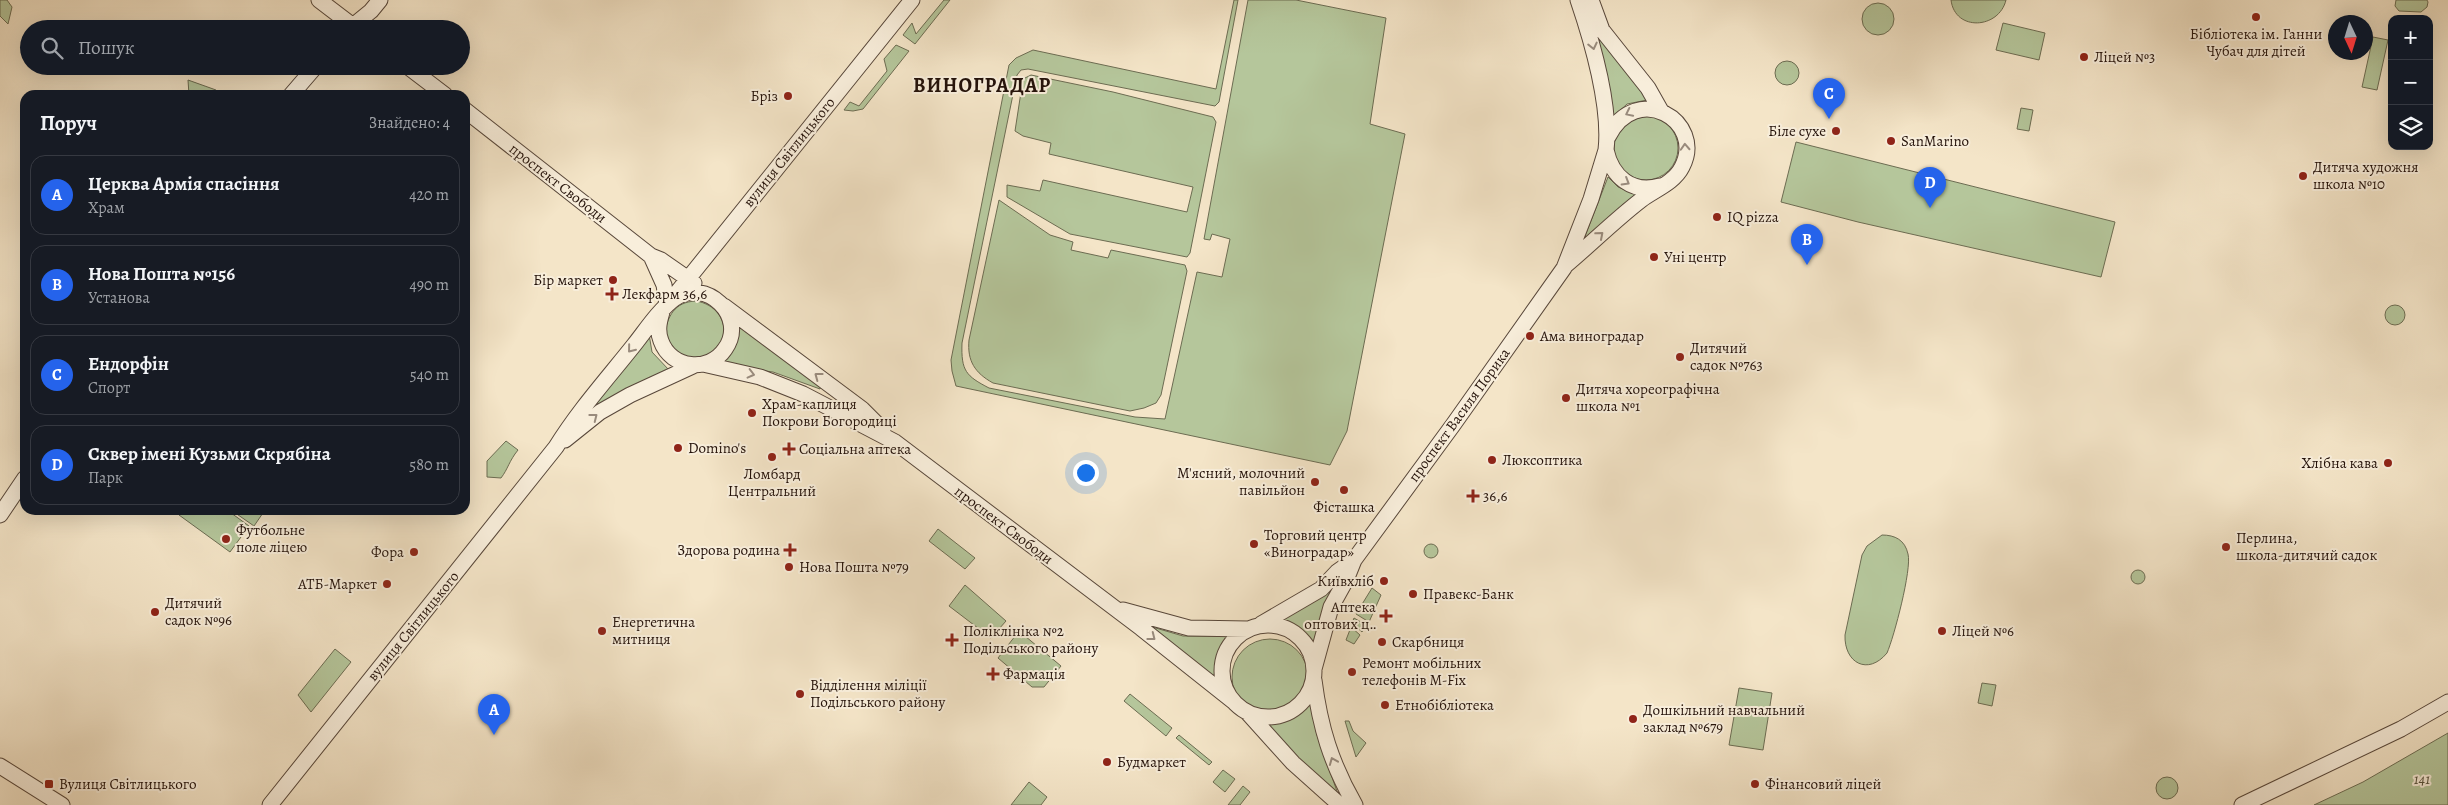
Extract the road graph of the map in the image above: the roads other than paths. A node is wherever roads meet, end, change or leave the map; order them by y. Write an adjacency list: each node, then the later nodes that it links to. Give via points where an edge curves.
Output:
1 (318, 0): 6 (street)
2 (380, 0): 7 (street)
3 (912, 0): 18 (street, вулиця Світлицького)
4 (1578, 0): 14 (street, проспект Василя Порика, one-way to 14, via 1599,76)
5 (1591, 0): 12 (street, проспект Василя Порика, via 1602,30 1648,88)
6 (342, 20)
7 (362, 20)
8 (308, 75): 10 (street)
9 (419, 75): 11 (street)
10 (295, 90)
11 (438, 90)
12 (1661, 111): 14 (street, проспект Василя Порика, one-way to 14, via 1635,110 1618,120); 15 (street, проспект Василя Порика, one-way to 12, via 1674,178 1682,167 1686,141 1673,118)
13 (470, 114): 16 (street, проспект Свободи)
14 (1607, 144): 15 (street, проспект Василя Порика, one-way to 15, via 1612,169 1626,183 1638,188); 17 (street, проспект Василя Порика, via 1591,199)
15 (1664, 184): 17 (street, проспект Василя Порика, one-way to 15, via 1641,200)
16 (651, 256): 18 (street, проспект Свободи); 20 (street, проспект Свободи, via 664,285)
17 (1564, 268): 26 (street, проспект Василя Порика)
18 (687, 277): 19 (street, проспект Свободи); 20 (street, вулиця Світлицького)
19 (717, 300): 20 (street, via 698,292 684,294); 21 (street, via 730,317 730,340 722,353); 22 (street, проспект Свободи, one-way to 19, via 862,409)
20 (664, 308): 21 (street, via 659,333 664,348 674,358); 23 (street, вулиця Світлицького, one-way to 23, via 572,421)
21 (699, 365): 22 (street, проспект Свободи, one-way to 22, via 760,377 803,394); 23 (street, вулиця Світлицького, one-way to 21, via 600,412)
22 (895, 442): 27 (street, проспект Свободи)
23 (556, 447): 35 (street, вулиця Світлицького)
24 (20, 485): 25 (street)
25 (0, 515)
26 (1354, 560): 28 (street, проспект Василя Порика, via 1321,589); 29 (street, проспект Василя Порика, via 1330,608)
27 (1113, 607): 28 (street, проспект Свободи, via 1189,628); 30 (street, проспект Свободи, one-way to 30)
28 (1254, 627): 29 (street, via 1276,626 1300,637 1310,652); 30 (street, via 1230,645 1223,661 1222,678)
29 (1314, 674): 32 (street, via 1302,701 1289,712 1264,717); 37 (street, one-way to 29, via 1333,762 1322,731)
30 (1233, 701): 32 (street)
31 (2448, 702): 38 (street, via 2402,729)
32 (1247, 712): 36 (street, via 1293,763)
33 (0, 766): 34 (street)
34 (62, 805)
35 (270, 805)
36 (1340, 805)
37 (1355, 805)
38 (2242, 805)

